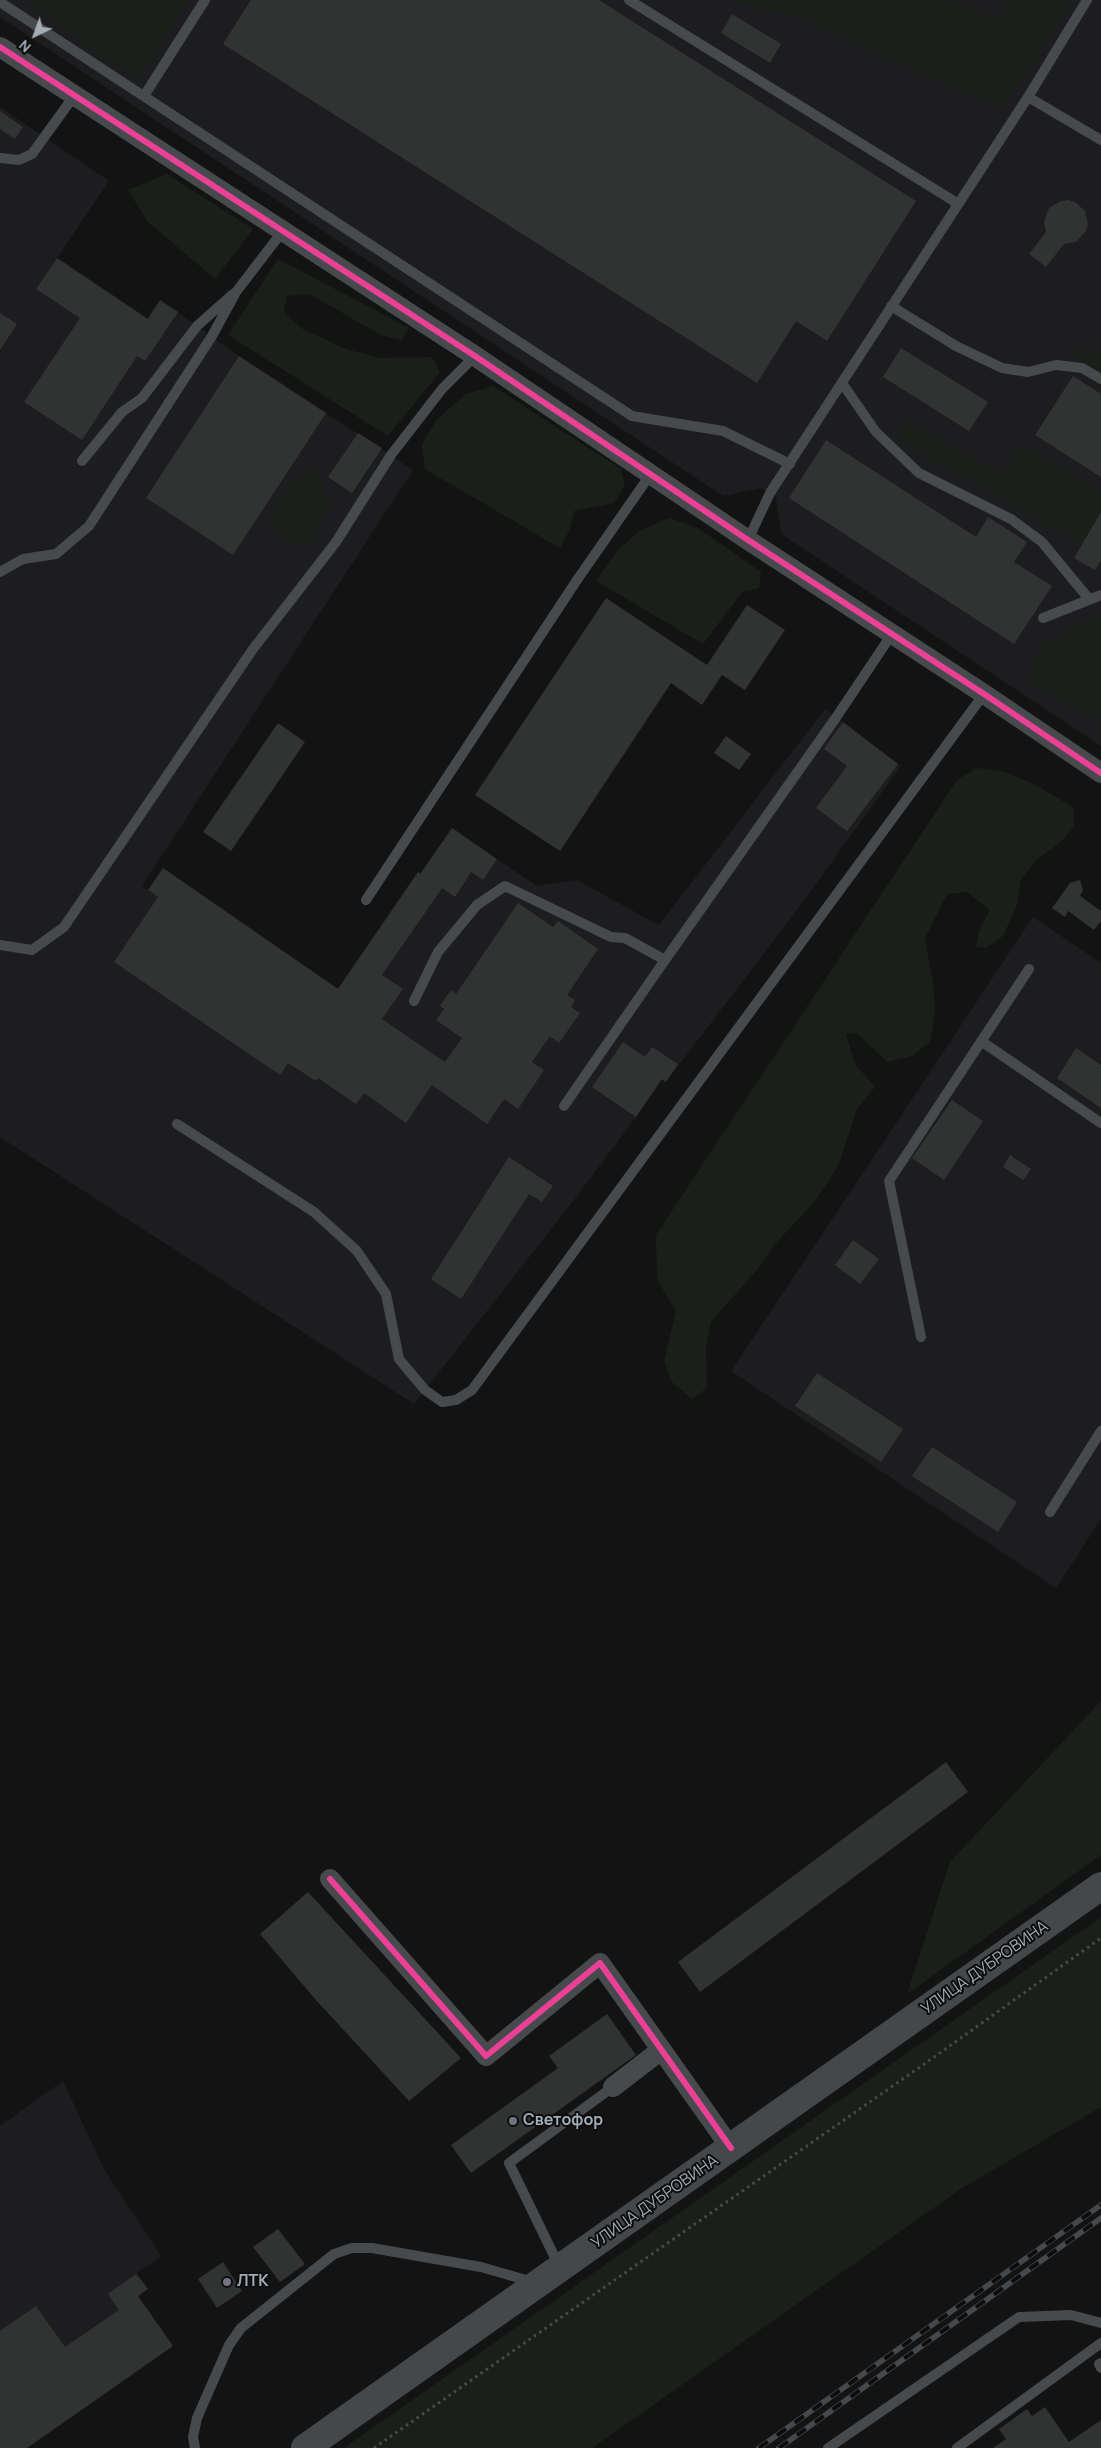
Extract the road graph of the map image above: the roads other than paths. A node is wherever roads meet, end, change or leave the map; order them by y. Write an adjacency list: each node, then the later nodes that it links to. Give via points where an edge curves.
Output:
1 (205, 0): 7 (lane)
2 (629, 0): 11 (lane)
3 (1087, 0): 8 (lane)
4 (0, 2): 7 (lane)
5 (0, 47): 6 (street)
6 (74, 96): 10 (lane, via 32,154 18,160); 12 (street)
7 (144, 96): 19 (lane, via 632,416 723,431)
8 (1028, 97): 9 (lane); 11 (lane)
9 (1101, 140)
10 (0, 158)
11 (957, 203): 14 (lane)
12 (282, 232): 13 (lane); 15 (street)
13 (236, 292): 18 (lane, via 196,326 142,398 122,412); 22 (lane, via 212,336 89,526 56,554 23,559)
14 (891, 306): 16 (lane, via 956,346 1002,368 1028,372 1056,365 1082,368); 17 (lane)
15 (474, 356): 20 (street); 30 (lane, via 442,389 391,455 336,542 253,649 64,927 32,950)
16 (1101, 379)
17 (842, 383): 19 (lane); 24 (lane, via 876,432 919,473 1011,519 1034,536)
18 (82, 461)
19 (790, 464): 21 (lane, via 770,493)
20 (650, 475): 21 (street); 29 (lane)
21 (748, 540): 26 (street)
22 (0, 572)
23 (1101, 595): 24 (lane)
24 (1089, 599): 25 (lane)
25 (1043, 618)
26 (892, 634): 27 (street); 31 (lane, via 836,719)
27 (984, 694): 28 (street); 37 (lane, via 472,1390 456,1400 442,1402 425,1390 399,1359 386,1294 357,1251 314,1212)
28 (1101, 773)
29 (366, 900)
30 (0, 945)
31 (665, 960): 33 (lane, via 625,938 611,938 505,886 477,905 438,952); 35 (lane)
32 (1029, 969): 34 (lane)
33 (414, 1001)
34 (981, 1041): 36 (lane); 38 (lane, via 889,1181)
35 (564, 1106)
36 (1101, 1123)
37 (177, 1124)
38 (921, 1337)
39 (1101, 1431): 40 (lane)
40 (1050, 1512)
41 (330, 1879): 43 (street, via 486,2056 600,1963)
42 (1101, 1886): 45 (main road, УЛИЦА ДУБРОВИНА)
43 (661, 2050): 44 (street); 45 (street)
44 (613, 2087): 46 (lane, via 509,2163)
45 (731, 2148): 46 (main road, УЛИЦА ДУБРОВИНА)
46 (550, 2277): 51 (lane, via 372,2248 352,2248 334,2254 241,2328 229,2345 197,2418 193,2437); 52 (main road, УЛИЦА ДУБРОВИНА)
47 (1101, 2323): 53 (lane, via 1071,2315 1019,2317)
48 (1101, 2343): 54 (lane)
49 (1101, 2363): 50 (lane, via 1098,2364)
50 (1101, 2368)
51 (195, 2448)
52 (305, 2448)
53 (828, 2448)
54 (957, 2448)

